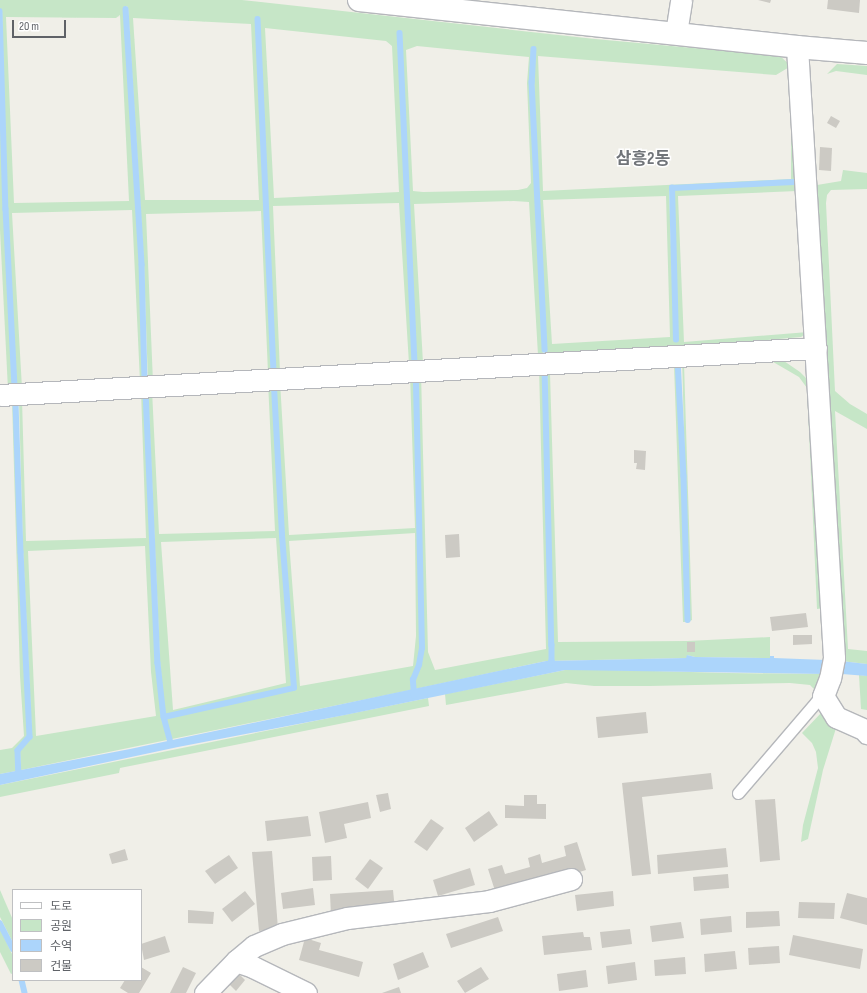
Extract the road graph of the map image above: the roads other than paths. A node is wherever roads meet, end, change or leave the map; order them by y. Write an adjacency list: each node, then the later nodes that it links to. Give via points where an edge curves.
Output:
1 (359, 0): 3 (street)
2 (681, 0): 3 (street)
3 (676, 33): 4 (street)
4 (797, 47): 5 (street); 6 (street)
5 (867, 53)
6 (816, 348): 7 (street); 8 (street, via 834,658)
7 (0, 395)
8 (823, 696): 9 (street, via 836,717); 10 (lane)
9 (867, 733)
10 (738, 793)
11 (571, 879): 12 (street, via 489,901 347,918 297,929 254,946)
12 (236, 961): 13 (street); 14 (street)
13 (206, 993)
14 (306, 993)

